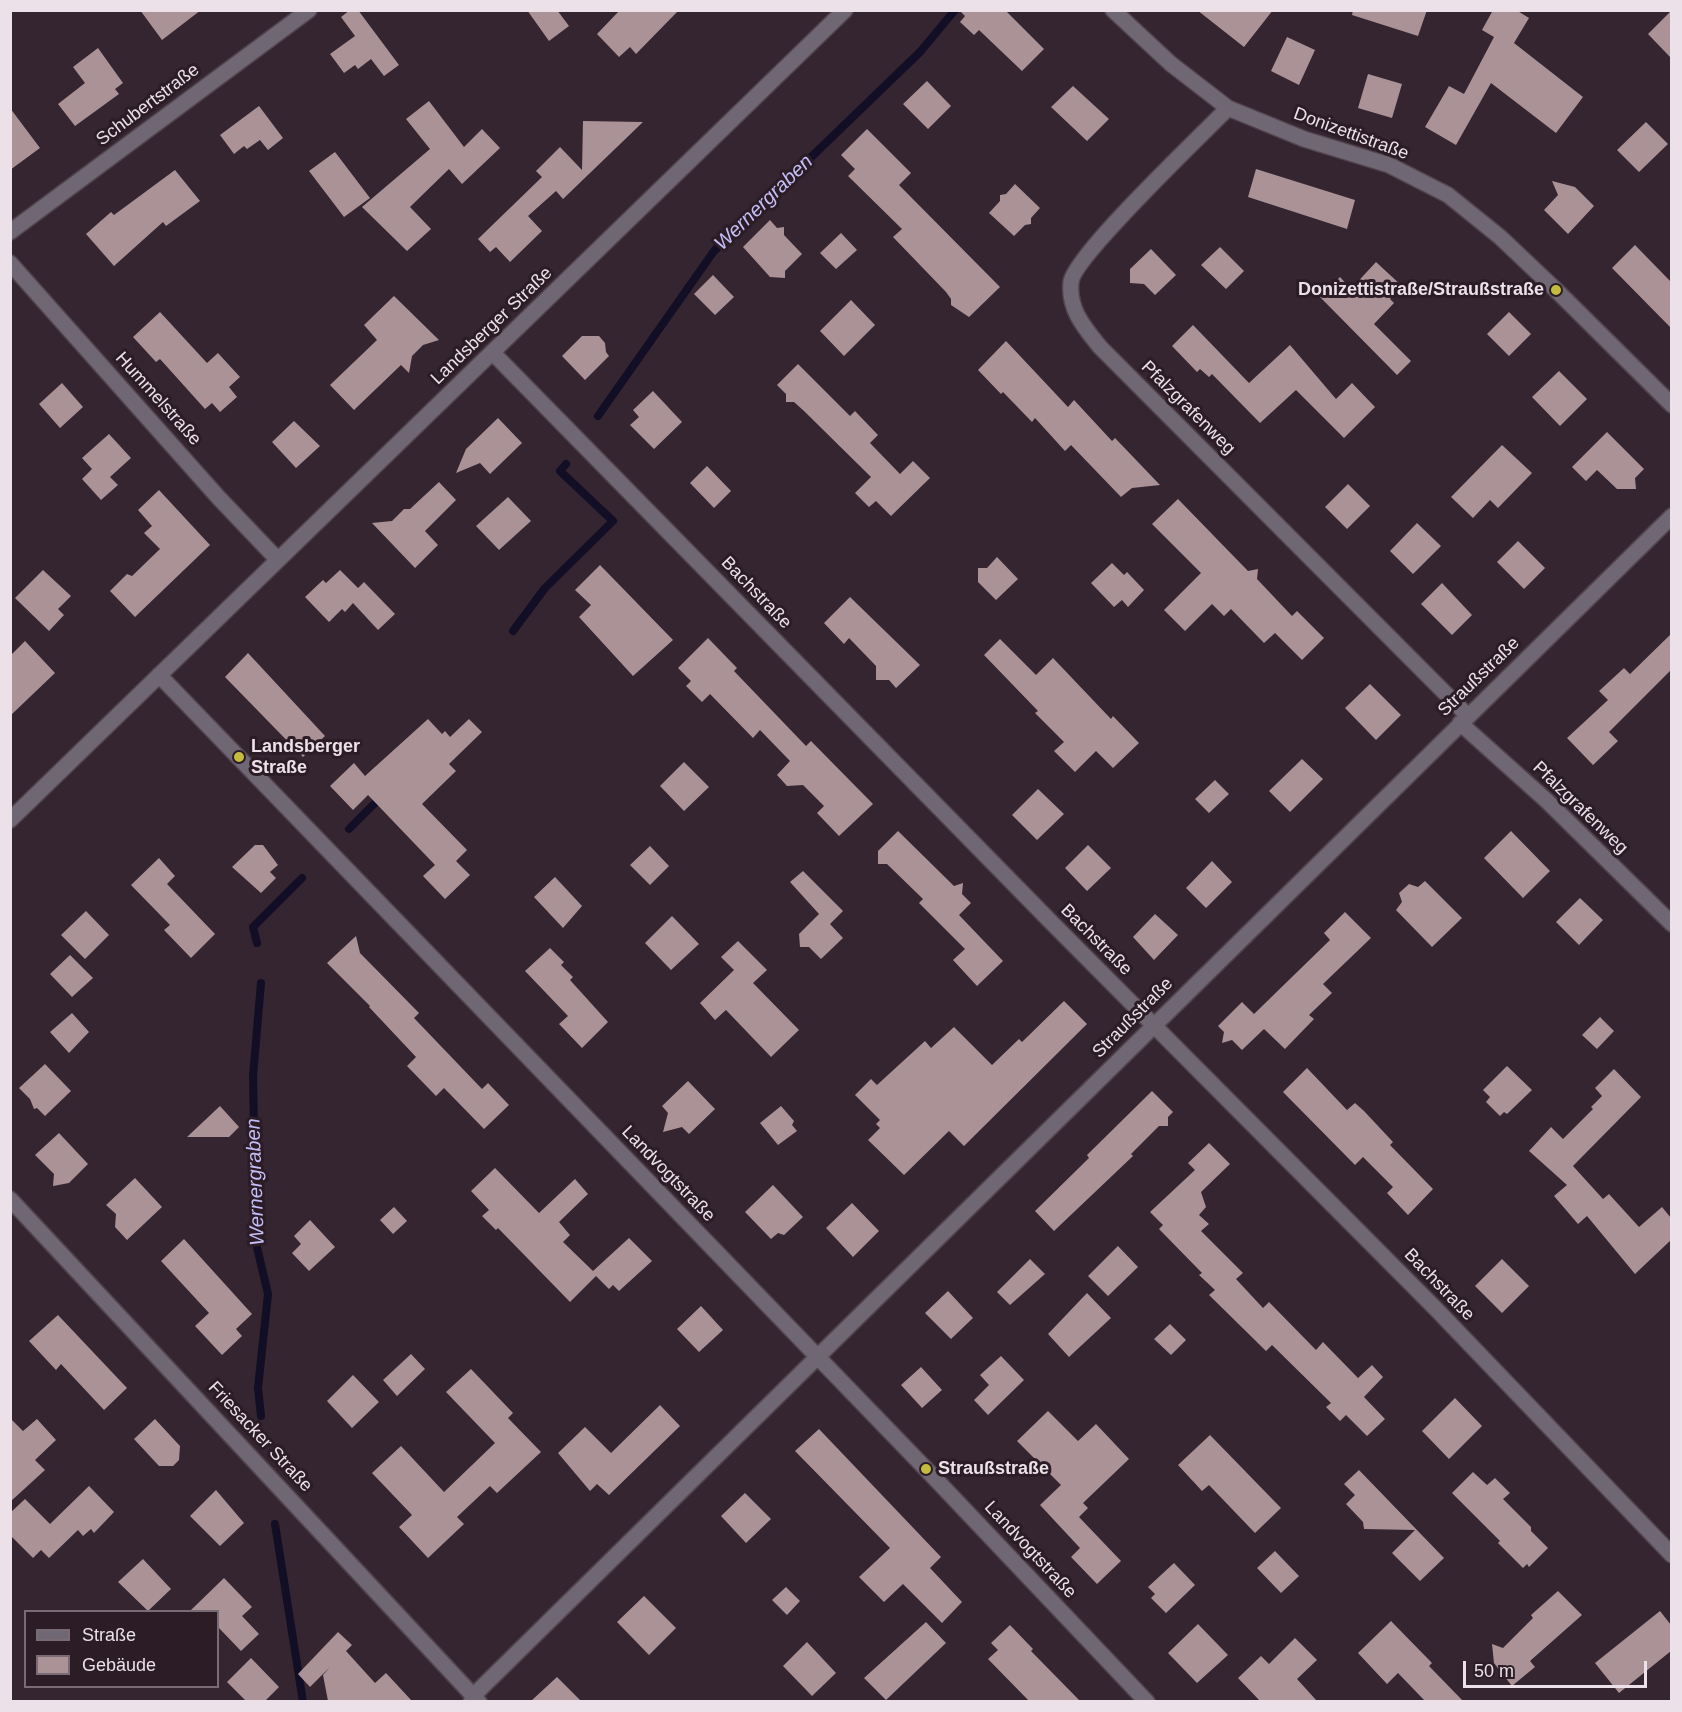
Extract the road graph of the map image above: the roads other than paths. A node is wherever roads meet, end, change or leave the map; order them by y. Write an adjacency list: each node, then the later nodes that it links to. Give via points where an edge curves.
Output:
1 (309, 10): 5 (street, Schubertstraße)
2 (845, 10): 7 (street, Landsberger Straße)
3 (1113, 10): 4 (street, Donizettistraße, via 1171,64)
4 (1228, 108): 8 (street, Donizettistraße, via 1304,139 1389,165 1448,195 1557,290); 12 (street, Pfalzgrafenweg, via 1094,245 1071,279 1070,298 1079,321 1100,347)
5 (10, 232)
6 (10, 263): 10 (street, Hummelstraße)
7 (492, 352): 10 (street, Landsberger Straße); 15 (street, Bachstraße)
8 (1671, 405)
9 (1671, 516): 12 (street, Straußstraße)
10 (278, 560): 11 (street, Landsberger Straße)
11 (159, 675): 13 (street, Landsberger Straße); 17 (street, Landvogtstraße)
12 (1463, 719): 14 (street, Pfalzgrafenweg); 15 (street, Straußstraße)
13 (10, 820)
14 (1671, 924)
15 (1154, 1025): 17 (street, Straußstraße); 18 (street, Bachstraße, via 1436,1309)
16 (10, 1199): 19 (street, Friesacker Straße)
17 (818, 1357): 19 (street, Straußstraße); 20 (street, Landvogtstraße)
18 (1671, 1556)
19 (474, 1699)
20 (1147, 1701)

